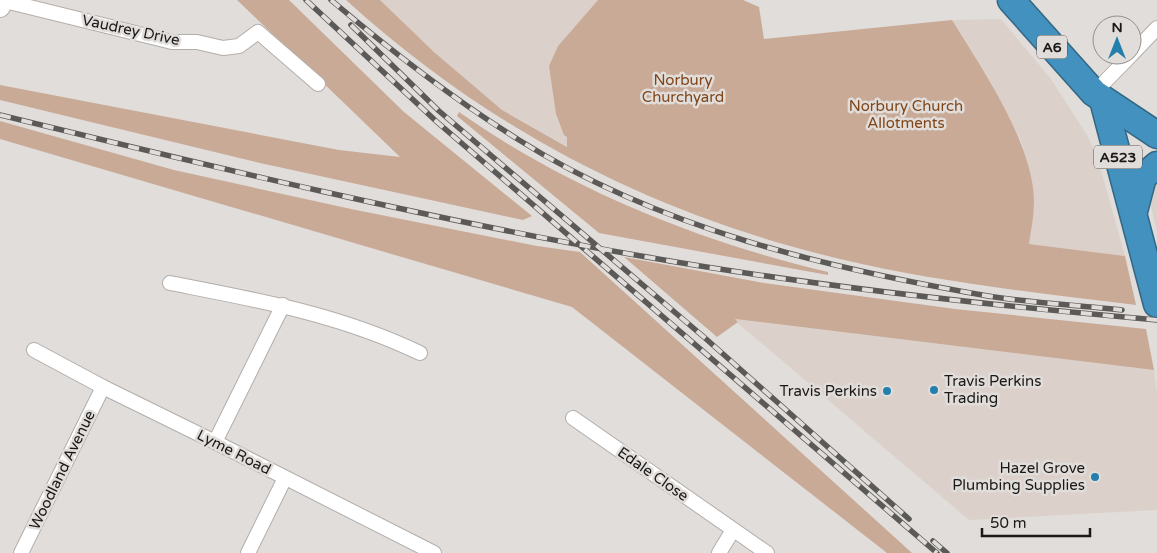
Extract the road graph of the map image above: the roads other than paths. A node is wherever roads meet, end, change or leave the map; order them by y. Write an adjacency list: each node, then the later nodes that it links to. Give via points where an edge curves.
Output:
1 (2, 0): 3 (street, Vaudrey Drive); 4 (street)
2 (1011, 0): 9 (highway, A6)
3 (30, 4): 8 (street, Vaudrey Drive, via 172,42 197,42 224,48 239,46 254,29)
4 (0, 7)
5 (1157, 28): 6 (street)
6 (1142, 43)
7 (1122, 65): 9 (street)
8 (318, 84)
9 (1098, 96): 10 (highway, A6); 12 (highway, A523)
10 (1157, 134)
11 (1157, 165): 12 (highway, via 1143,177)
12 (1134, 213): 14 (highway, A523)
13 (170, 283): 15 (street)
14 (1157, 304)
15 (283, 305): 17 (street, via 331,317 384,336); 20 (street)
16 (34, 350): 18 (street, Lyme Road)
17 (420, 354)
18 (102, 387): 20 (street, Lyme Road); 23 (street, Woodland Avenue)
19 (573, 418): 22 (street, Edale Close)
20 (215, 442): 21 (street, Lyme Road)
21 (285, 478): 24 (street); 25 (street, Lyme Road)
22 (732, 530): 26 (street); 27 (street, Edale Close)
23 (21, 553)
24 (248, 553)
25 (434, 553)
26 (719, 553)
27 (767, 553)

